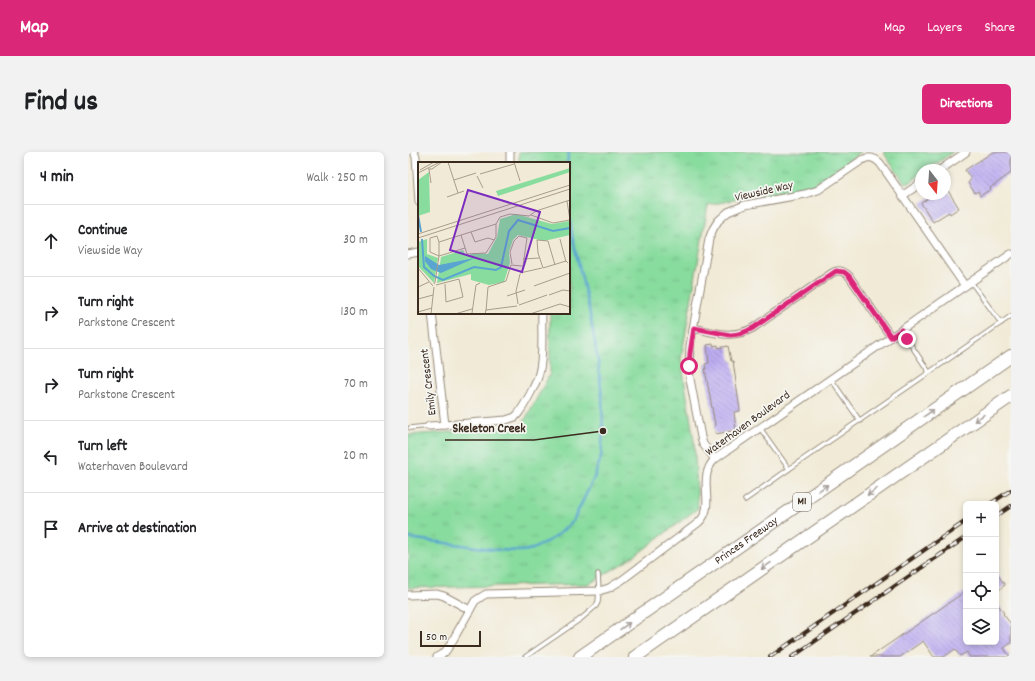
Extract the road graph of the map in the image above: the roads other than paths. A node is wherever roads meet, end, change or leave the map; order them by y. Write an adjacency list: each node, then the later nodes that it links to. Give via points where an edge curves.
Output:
1 (414, 152): 4 (street)
2 (966, 152): 3 (street)
3 (949, 164)
4 (418, 182)
5 (915, 187): 6 (street)
6 (902, 196): 11 (street, Viewside Way); 16 (street, Viewside Way, via 880,163 868,157 818,190 745,205 728,212 718,221 709,238)
7 (418, 252): 8 (street)
8 (408, 254)
9 (1011, 254): 10 (street, Waterhaven Boulevard)
10 (971, 282): 11 (street, Waterhaven Boulevard); 15 (lane)
11 (965, 286): 17 (street, Waterhaven Boulevard)
12 (432, 314): 24 (street, Emily Crescent)
13 (542, 314): 24 (street, Emily Crescent, via 540,371 518,414 506,420)
14 (1011, 316): 15 (lane)
15 (1001, 323): 20 (lane)
16 (694, 328): 18 (street, via 730,335 744,332 838,271 849,276); 28 (street, Viewside Way, via 689,360 691,385 701,438)
17 (901, 330): 18 (street, Waterhaven Boulevard); 20 (lane)
18 (891, 337): 21 (street, Waterhaven Boulevard)
19 (1011, 356): 37 (highway, Princes Freeway / M1, one-way to 19)
20 (929, 372): 23 (lane)
21 (831, 379): 23 (lane); 27 (street, Waterhaven Boulevard)
22 (1011, 396): 38 (highway, one-way to 38)
23 (860, 421): 29 (lane)
24 (444, 425): 25 (street, Emily Crescent)
25 (429, 426): 26 (lane, Emily Crescent)
26 (410, 428)
27 (760, 428): 28 (street, Waterhaven Boulevard); 29 (lane)
28 (715, 459): 32 (street, Waterhaven Boulevard, via 707,472 704,518 631,574 609,588)
29 (789, 469): 30 (lane)
30 (745, 500)
31 (598, 574): 32 (lane)
32 (599, 591): 34 (street, Waterhaven Boulevard, via 486,594 475,601); 36 (lane, via 596,606)
33 (408, 595): 34 (street, via 437,594)
34 (470, 610): 35 (street, Waterhaven Boulevard, via 450,645)
35 (437, 657)
36 (525, 657)
37 (580, 657)
38 (635, 657)

